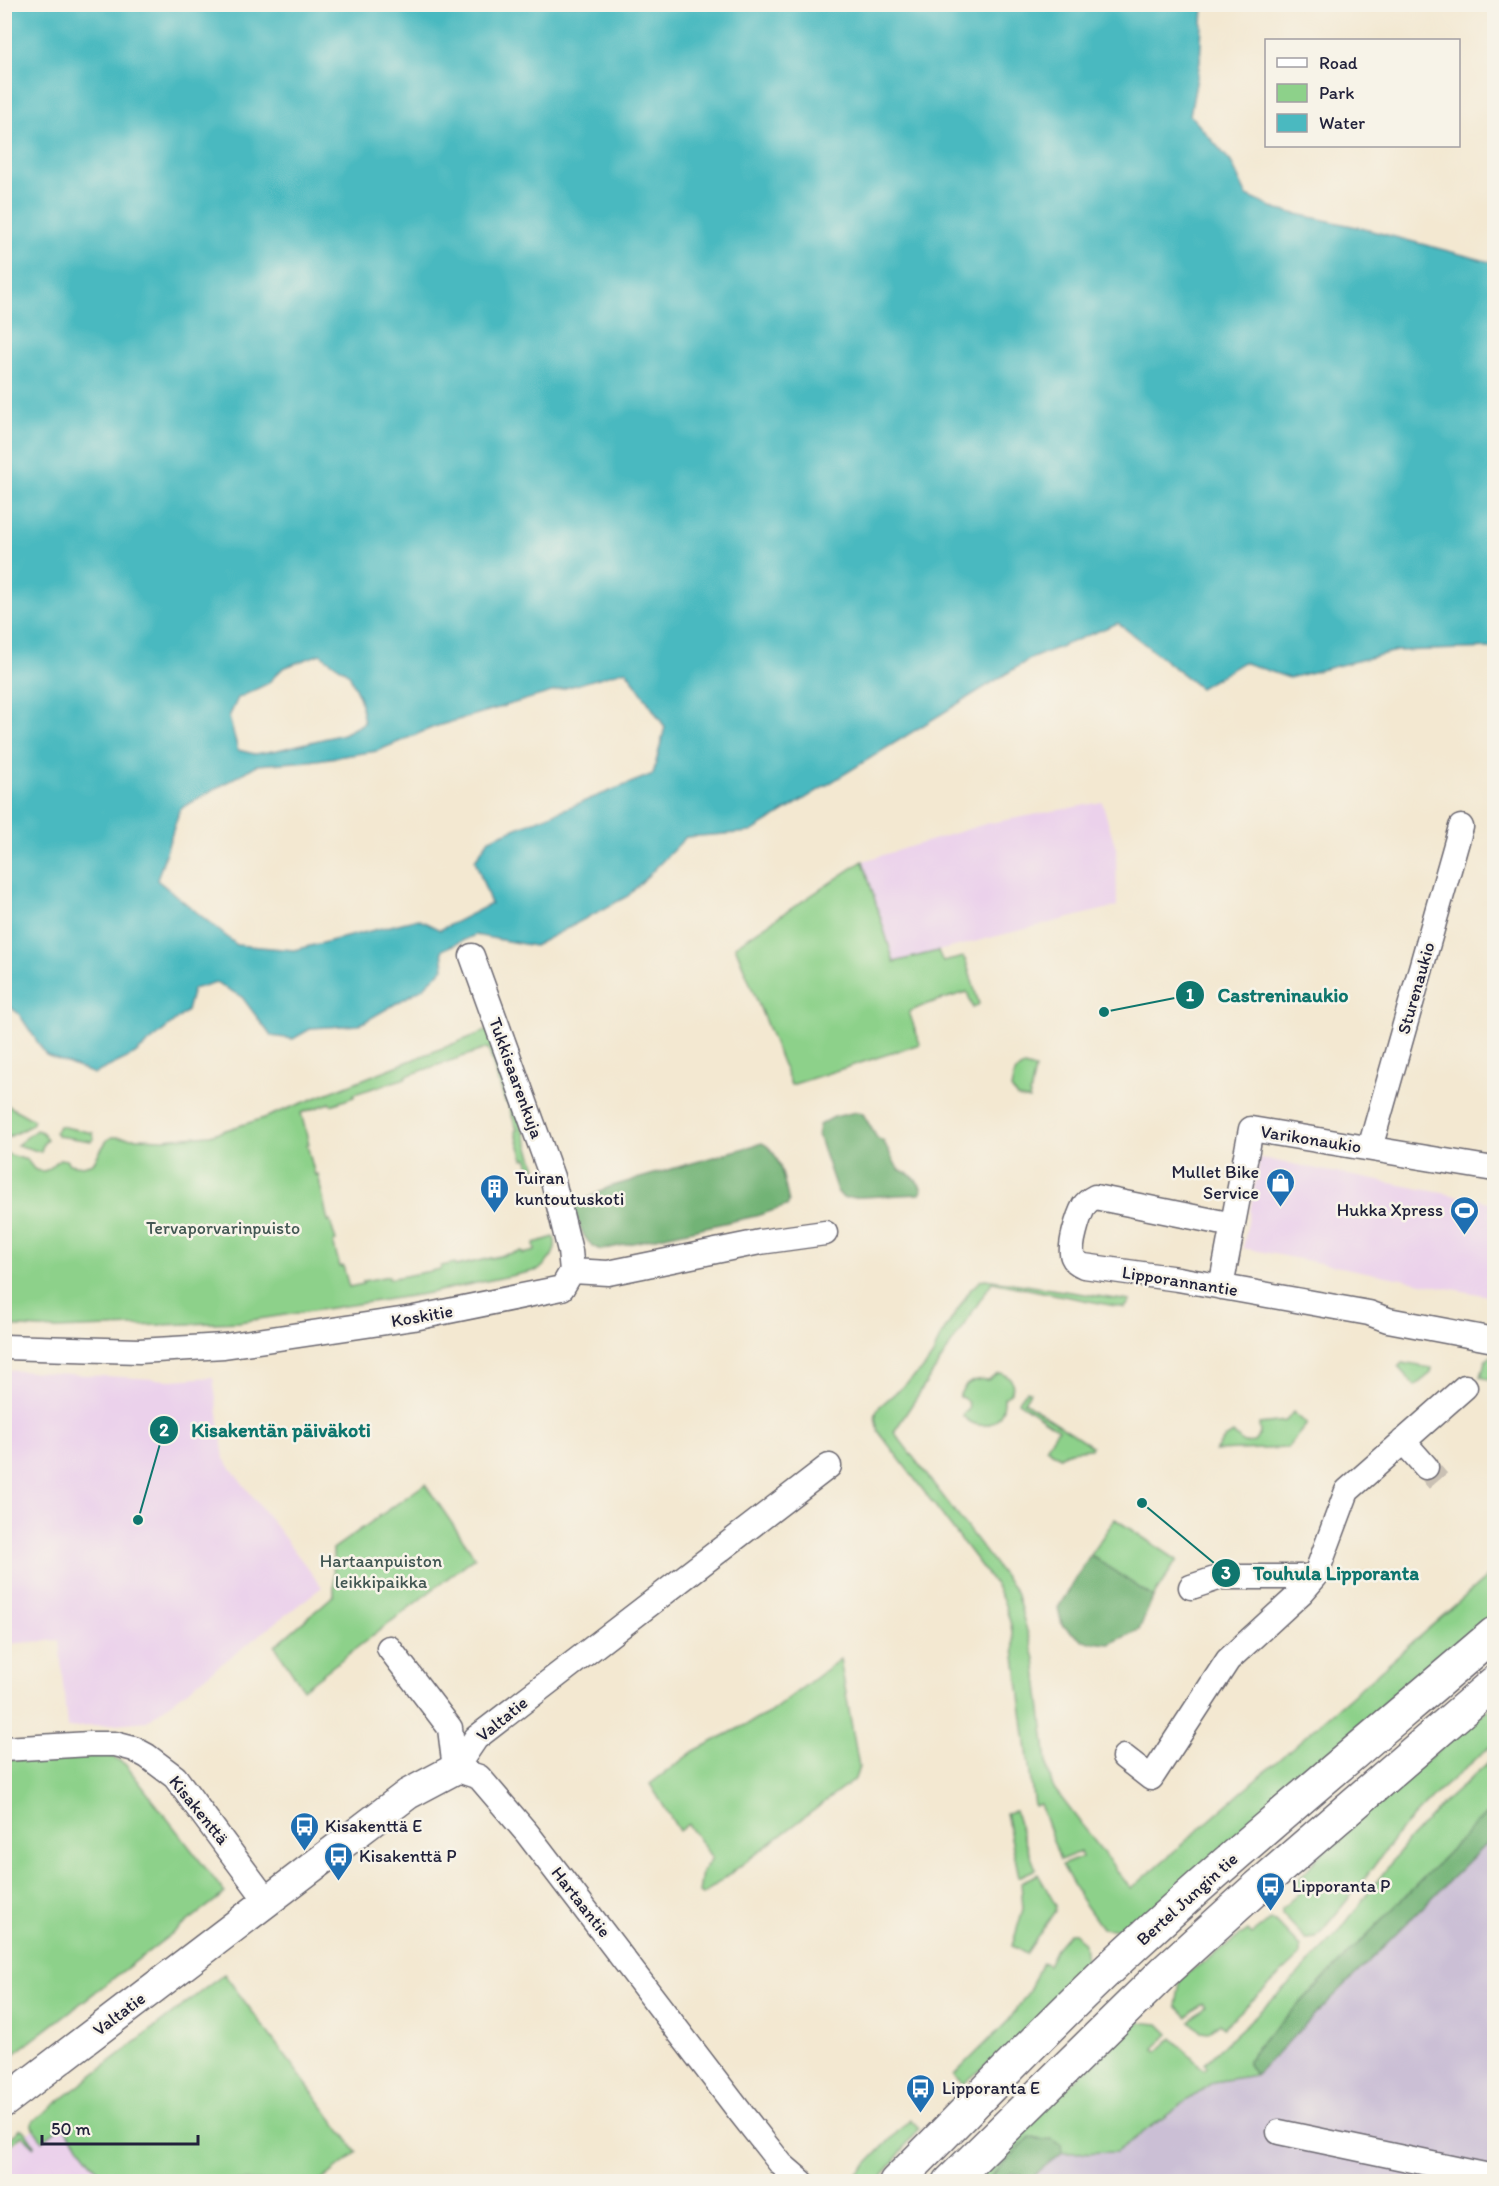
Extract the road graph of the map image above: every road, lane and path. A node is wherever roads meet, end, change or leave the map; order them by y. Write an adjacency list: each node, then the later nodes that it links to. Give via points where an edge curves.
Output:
1 (1461, 827): 3 (street, Sturenaukio)
2 (472, 956): 7 (street, Tukkisaarenkuja, via 552,1177)
3 (1370, 1148): 4 (street, Varikonaukio); 5 (street, Varikonaukio, via 1251,1129)
4 (1494, 1169)
5 (1233, 1225): 8 (street, Varikonaukio); 8 (street, Lipporannantie, via 1095,1197 1084,1206 1071,1249 1076,1262 1084,1266)
6 (825, 1233): 7 (street, via 608,1273)
7 (572, 1271): 10 (street, Koskitie, via 562,1288 545,1293 414,1318 224,1346 139,1351)
8 (1221, 1287): 9 (street, Lipporannantie)
9 (1494, 1340)
10 (4, 1347)
11 (1465, 1387): 12 (street)
12 (1403, 1442): 14 (street); 15 (street, via 1347,1491)
13 (829, 1466): 22 (street, Valtatie, via 476,1738)
14 (1426, 1467)
15 (1315, 1577): 16 (street, via 1221,1577); 21 (street, via 1228,1660 1151,1778)
16 (1191, 1587)
17 (1494, 1634): 29 (main road, Bertel Jungin tie, via 1141,1939)
18 (389, 1648): 22 (street, via 450,1728)
19 (1494, 1683): 30 (main road, via 1164,1972)
20 (4, 1749): 23 (street, Kisakenttä, via 116,1744 147,1756 175,1777)
21 (1124, 1757)
22 (455, 1769): 23 (street, Valtatie, via 408,1794); 26 (street, Hartaantie, via 480,1777 527,1833)
23 (267, 1900): 24 (street, Valtatie)
24 (4, 2102)
25 (1279, 2132): 27 (street)
26 (785, 2173): 28 (street, Hartaantie)
27 (1494, 2177)
28 (802, 2181)
29 (896, 2181)
30 (950, 2181)

